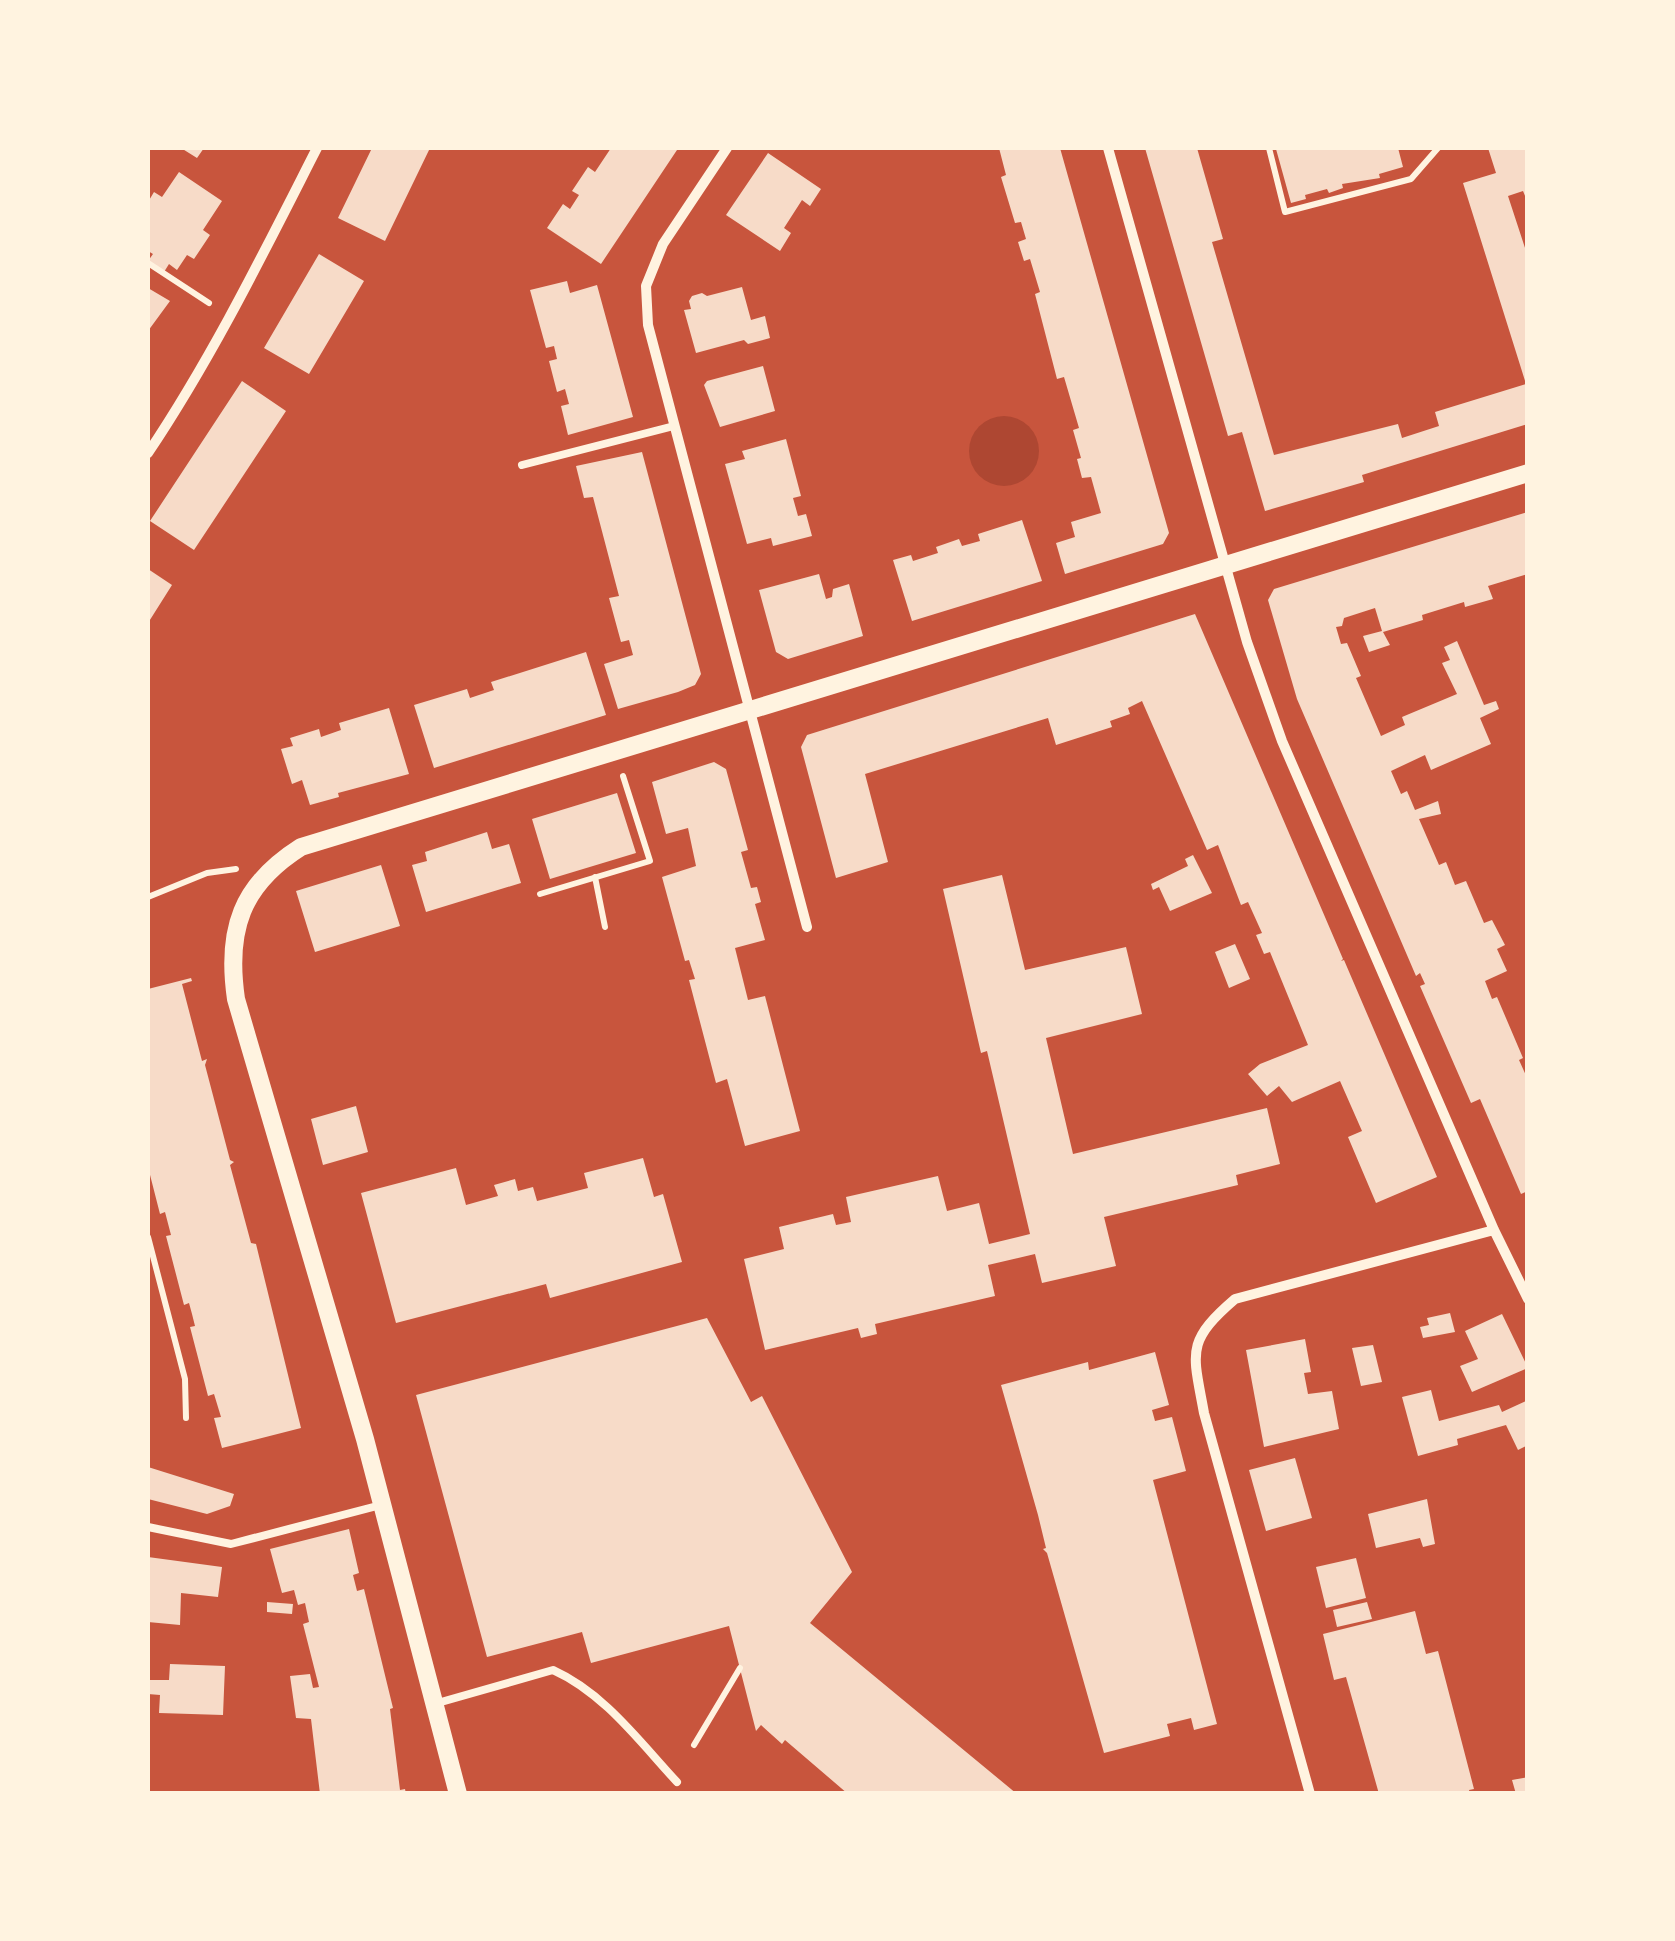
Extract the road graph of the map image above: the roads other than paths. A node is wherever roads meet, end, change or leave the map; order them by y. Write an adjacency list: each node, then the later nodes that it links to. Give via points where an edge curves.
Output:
1 (316, 148): 5 (street, via 192,388)
2 (727, 148): 4 (street, via 663,244 646,286 648,324)
3 (1108, 148): 8 (street)
4 (674, 426): 6 (lane); 9 (street)
5 (148, 453)
6 (522, 465)
7 (1528, 472): 8 (street)
8 (1228, 565): 9 (street); 11 (street, via 1282,741)
9 (751, 712): 10 (street); 13 (street, via 301,847 275,863 243,904 234,985)
10 (807, 927)
11 (1494, 1230): 12 (street); 18 (street, via 1236,1299 1207,1324 1194,1357)
12 (1528, 1299)
13 (381, 1505): 14 (lane, via 231,1544); 15 (street)
14 (148, 1527)
15 (434, 1704): 16 (lane, via 553,1670 599,1699); 17 (street)
16 (676, 1782)
17 (458, 1794)
18 (1310, 1794)

